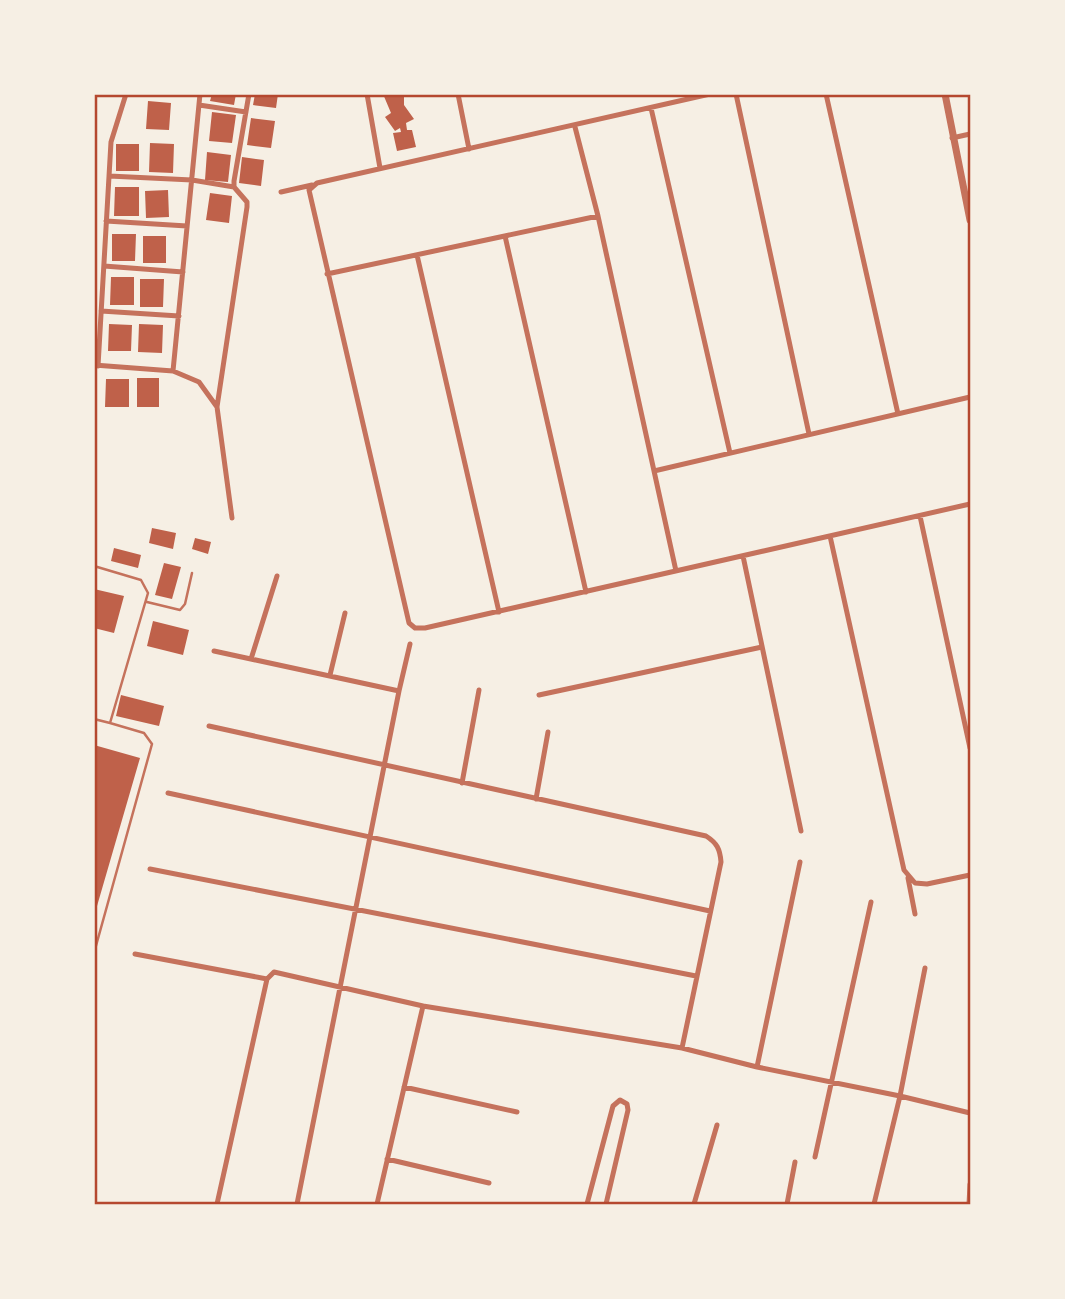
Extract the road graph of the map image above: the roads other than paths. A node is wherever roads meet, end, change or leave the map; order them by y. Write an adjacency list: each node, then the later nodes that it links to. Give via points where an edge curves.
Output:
1 (126, 94): 19 (street, via 113,130)
2 (200, 94): 11 (street)
3 (249, 94): 13 (street)
4 (367, 94): 18 (street)
5 (458, 94): 17 (street)
6 (710, 94): 10 (street)
7 (736, 94): 40 (street)
8 (826, 94): 39 (street)
9 (945, 94): 16 (street)
10 (680, 98): 12 (street)
11 (199, 105): 13 (street); 20 (street)
12 (651, 108): 14 (street); 41 (street)
13 (246, 112): 22 (street)
14 (575, 127): 17 (street); 24 (street)
15 (971, 134): 16 (street)
16 (952, 138): 25 (street)
17 (469, 149): 18 (street)
18 (380, 168): 21 (street)
19 (109, 176): 20 (street); 26 (street)
20 (192, 180): 22 (street); 27 (street)
21 (312, 185): 23 (street); 32 (street, via 309,195)
22 (234, 187): 38 (street, via 247,207)
23 (281, 192)
24 (598, 216): 28 (street); 42 (street)
25 (971, 220)
26 (106, 221): 27 (street); 30 (street)
27 (187, 226): 31 (street)
28 (505, 236): 29 (street); 52 (street)
29 (417, 255): 32 (street); 54 (street)
30 (104, 266): 31 (street); 33 (street)
31 (183, 272): 34 (street)
32 (327, 274): 54 (street, via 409,623 425,628)
33 (102, 311): 34 (street); 35 (street)
34 (179, 316): 36 (street)
35 (97, 366): 36 (street)
36 (173, 371): 38 (street, via 199,382)
37 (971, 397): 39 (street)
38 (217, 407): 45 (street)
39 (898, 414): 40 (street)
40 (809, 435): 41 (street)
41 (730, 453): 42 (street)
42 (654, 471): 49 (street)
43 (971, 504): 44 (street)
44 (919, 516): 46 (street); 68 (street)
45 (232, 518)
46 (830, 536): 47 (street); 78 (street)
47 (743, 556): 49 (street); 57 (street)
48 (94, 566): 53 (lane, via 141,580 146,585)
49 (676, 571): 52 (street)
50 (192, 573): 53 (lane, via 180,610)
51 (277, 576): 59 (street)
52 (586, 592): 54 (street)
53 (146, 602): 65 (lane)
54 (499, 612)
55 (345, 613): 60 (street)
56 (410, 644): 62 (street)
57 (762, 647): 63 (street); 73 (street)
58 (214, 651): 59 (street)
59 (251, 659): 60 (street)
60 (330, 675): 62 (street)
61 (480, 690): 70 (street)
62 (399, 691): 69 (street)
63 (539, 695)
64 (94, 719): 65 (lane)
65 (110, 723): 83 (lane, via 144,733 152,744)
66 (209, 726): 69 (street)
67 (548, 732): 72 (street)
68 (971, 748)
69 (386, 766): 70 (street); 74 (street)
70 (462, 783): 72 (street)
71 (168, 793): 74 (street)
72 (536, 799): 81 (street, via 715,841 721,862)
73 (801, 831)
74 (372, 838): 80 (street); 81 (street)
75 (800, 862): 91 (street)
76 (150, 869): 80 (street)
77 (971, 875): 78 (street, via 927,884)
78 (908, 878): 82 (street)
79 (870, 902): 92 (street)
80 (357, 909): 86 (street); 88 (street)
81 (710, 911): 86 (street)
82 (915, 915)
83 (94, 953)
84 (135, 954): 87 (street)
85 (925, 968): 94 (street)
86 (696, 975): 90 (street)
87 (267, 979): 88 (street, via 274,972); 103 (street)
88 (341, 985): 89 (street); 104 (street)
89 (423, 1006): 90 (street); 93 (street)
90 (682, 1048): 91 (street)
91 (757, 1067): 92 (street)
92 (831, 1082): 94 (street); 98 (street)
93 (404, 1087): 95 (street); 99 (street)
94 (900, 1096): 96 (street); 110 (street)
95 (516, 1112)
96 (971, 1113)
97 (717, 1125): 108 (street)
98 (815, 1157)
99 (387, 1159): 101 (street); 105 (street)
100 (795, 1162): 109 (street)
101 (489, 1183)
102 (971, 1184): 111 (street)
103 (217, 1205)
104 (297, 1205)
105 (377, 1205)
106 (587, 1205): 107 (street, via 612,1106 620,1100 628,1110)
107 (606, 1205)
108 (694, 1205)
109 (787, 1205)
110 (874, 1205)
111 (969, 1205)

